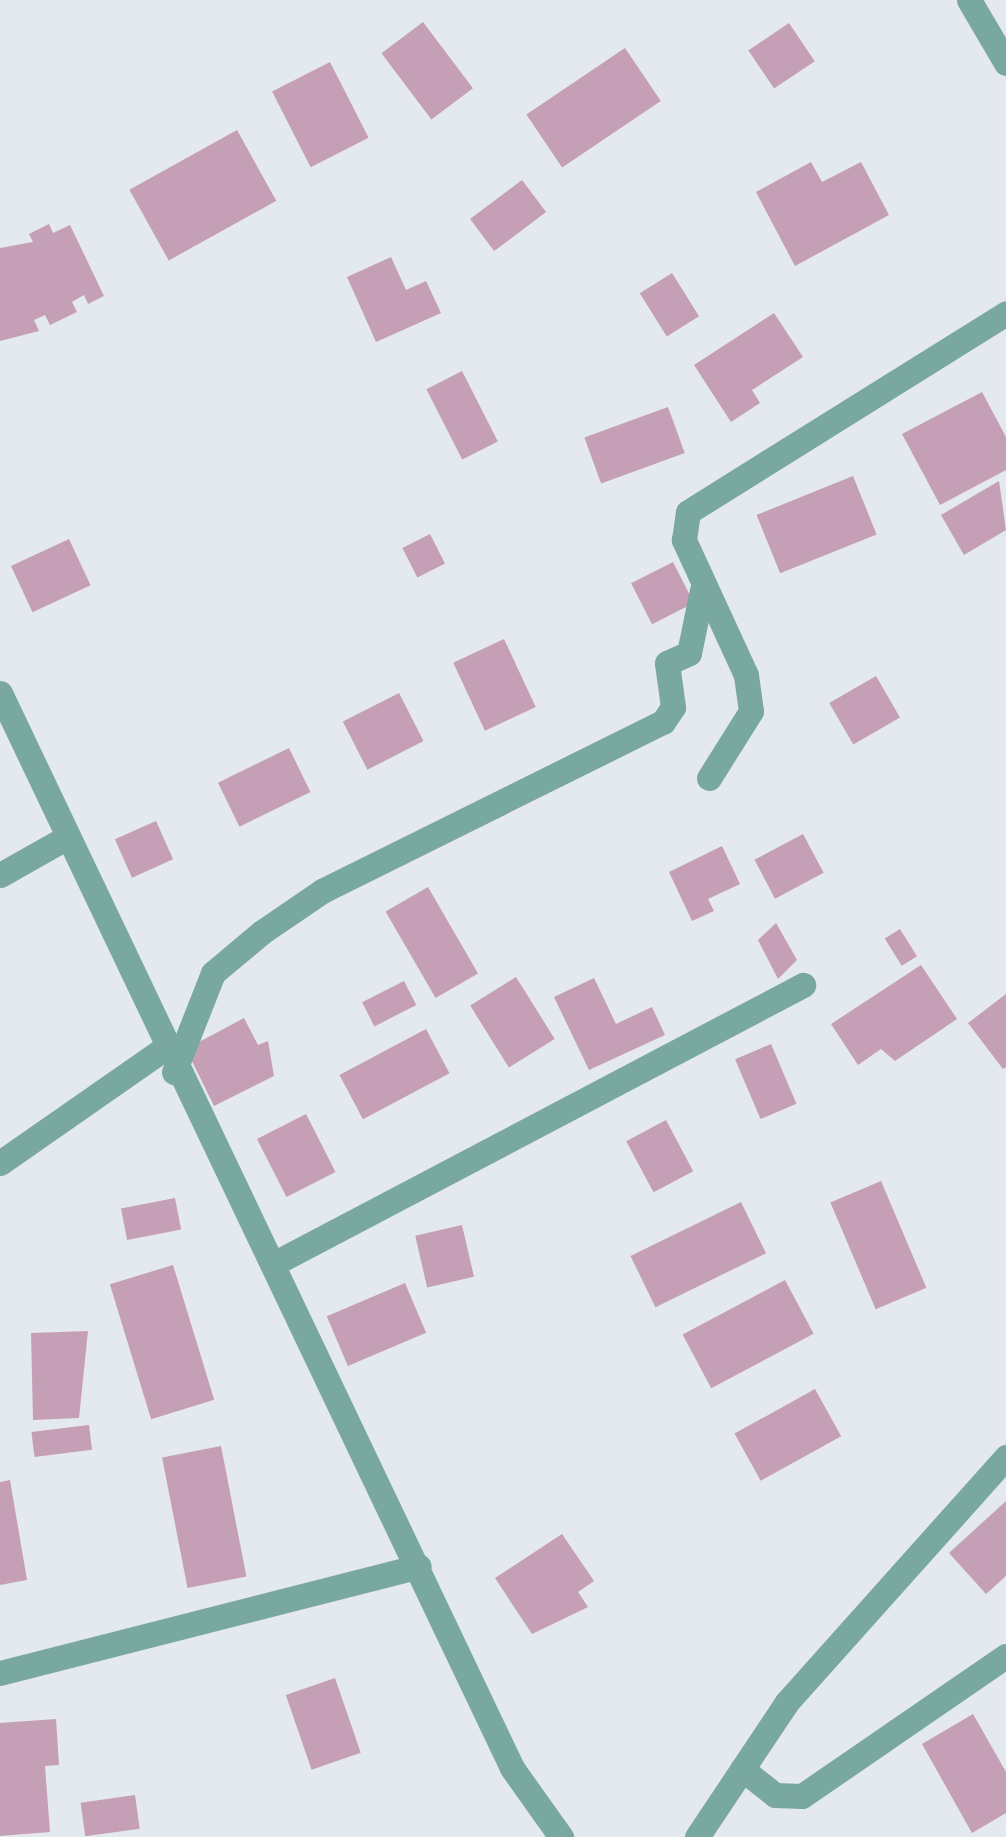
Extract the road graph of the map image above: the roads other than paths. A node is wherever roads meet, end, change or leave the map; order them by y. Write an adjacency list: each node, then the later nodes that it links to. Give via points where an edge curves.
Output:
1 (970, 0): 2 (street)
2 (1006, 63)
3 (1006, 313): 4 (street, via 688,512 684,540)
4 (702, 590): 6 (street, via 746,675 750,711); 10 (street, via 690,653 667,663 673,706 663,722 322,891 262,932 213,973)
5 (0, 694): 7 (street)
6 (708, 778)
7 (62, 840): 8 (street); 10 (street, via 130,979 155,1007)
8 (0, 874)
9 (804, 985): 12 (street)
10 (168, 1061): 11 (street); 12 (street)
11 (0, 1163)
12 (274, 1263): 14 (street)
13 (1006, 1457): 17 (street, via 787,1702)
14 (419, 1566): 16 (street); 18 (street, via 512,1768)
15 (1006, 1656): 17 (street, via 802,1796 775,1794)
16 (0, 1673)
17 (742, 1769): 19 (street)
18 (561, 1837)
19 (697, 1837)

